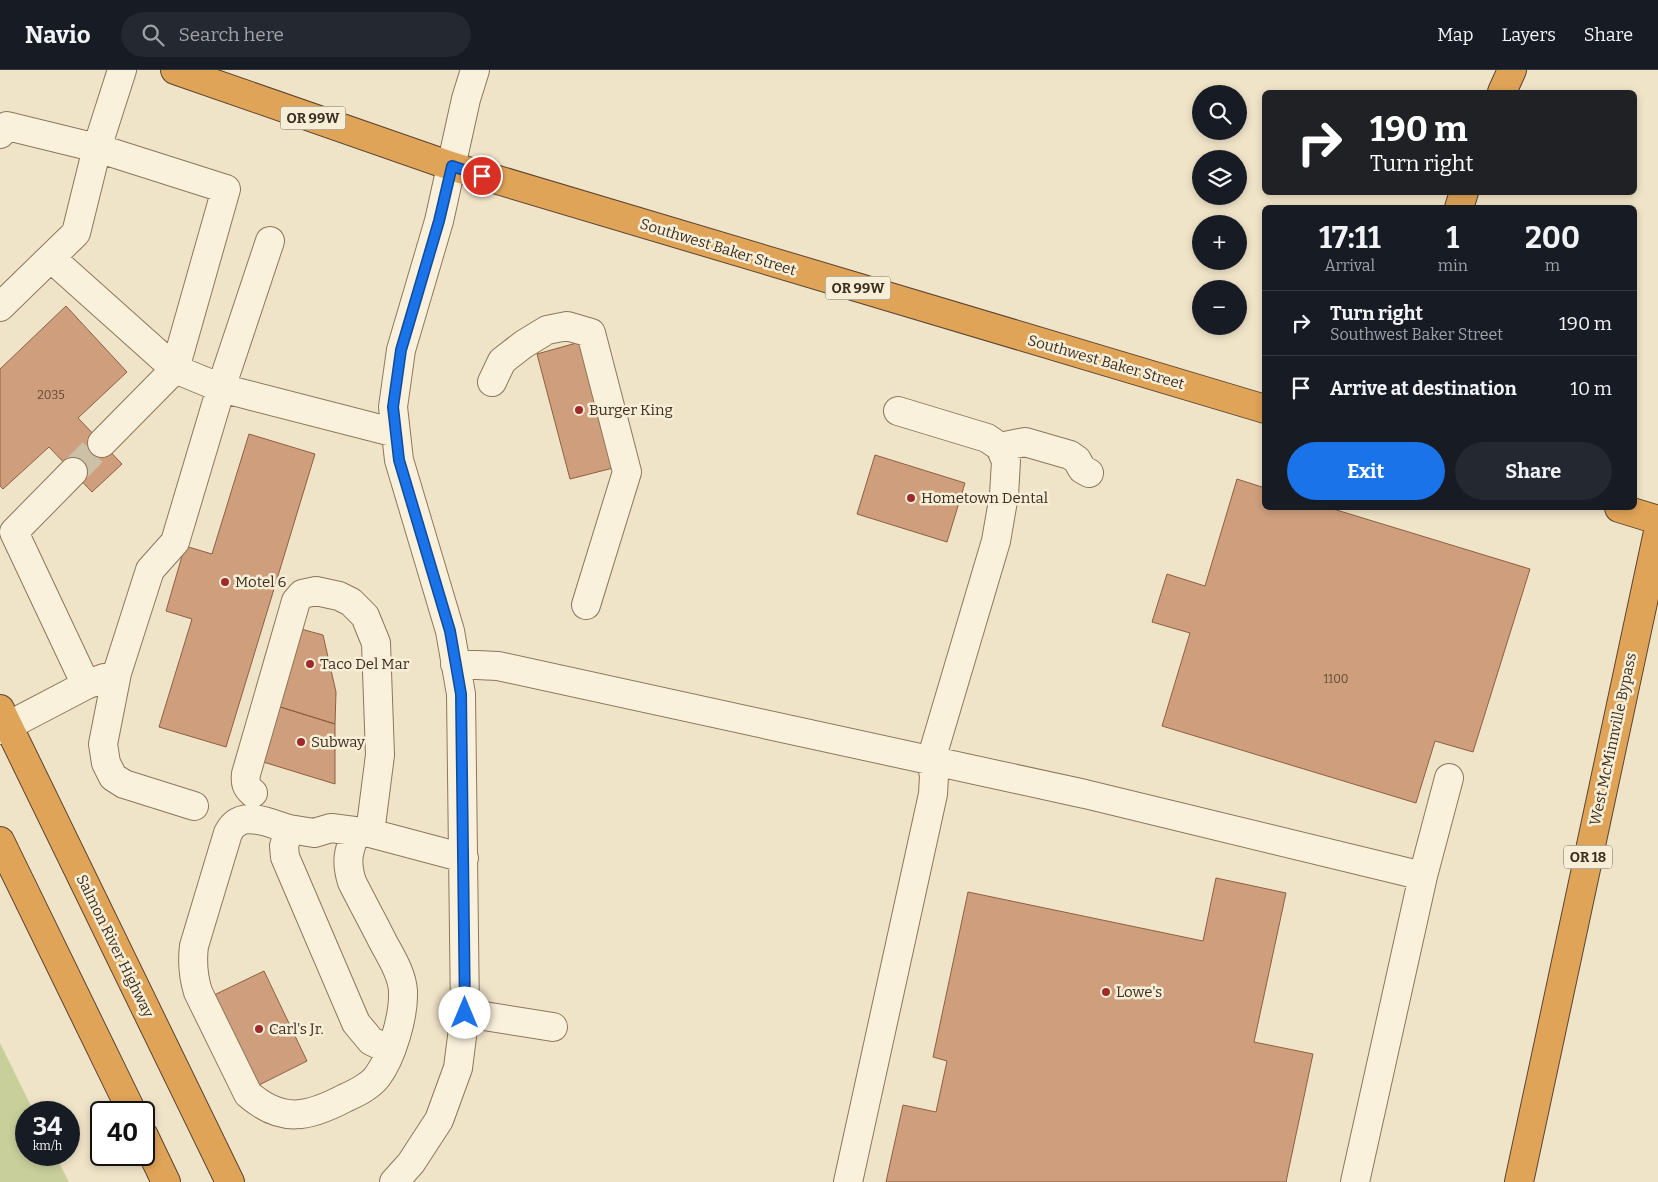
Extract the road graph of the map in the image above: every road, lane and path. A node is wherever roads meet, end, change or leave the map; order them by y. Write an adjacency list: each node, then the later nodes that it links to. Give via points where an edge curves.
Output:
1 (122, 70): 7 (street)
2 (175, 70): 8 (highway, Southwest Baker Street / OR 99W)
3 (475, 70): 8 (street)
4 (1512, 70): 5 (highway)
5 (1503, 90)
6 (0, 134): 7 (street, via 7,126)
7 (98, 148): 10 (street, via 76,233); 12 (street, via 226,189)
8 (452, 166): 15 (highway, Southwest Baker Street / OR 99W); 17 (street, via 401,350 393,407)
9 (270, 241): 14 (street)
10 (50, 258): 11 (street); 12 (street)
11 (0, 307)
12 (175, 368): 14 (street); 18 (street)
13 (492, 382): 25 (street, via 502,361 547,330 566,326 590,333 627,472)
14 (221, 388): 17 (street); 27 (street, via 175,542 150,570)
15 (1262, 408)
16 (898, 411): 19 (street, via 987,438)
17 (396, 434): 26 (street, via 399,460 450,631)
18 (102, 443)
19 (1000, 447): 21 (street, via 1025,442 1070,455); 30 (street, via 1006,461 996,541)
20 (73, 472): 28 (street, via 14,532)
21 (1089, 473)
22 (1626, 510): 23 (highway)
23 (1658, 520)
24 (1658, 532): 49 (highway, West McMinnville Bypass / OR 18)
25 (586, 605)
26 (455, 664): 30 (street, via 498,666); 37 (street, via 461,694)
27 (117, 673): 28 (street); 33 (street, via 104,744 106,764 113,777 124,784)
28 (86, 685): 29 (street)
29 (3, 722): 45 (highway, Salmon River Highway)
30 (931, 760): 38 (street); 47 (street, via 933,794)
31 (1449, 778): 38 (street)
32 (253, 793): 35 (street, via 245,782 246,774 296,601 308,592 326,592 351,602 364,616 376,643 380,755)
33 (194, 806)
34 (289, 829): 35 (street, via 314,833 331,828); 41 (street, via 284,846 285,858 356,1023 371,1042); 41 (street, via 251,818 234,824 228,833 194,946 193,975 198,992 248,1094 272,1111 296,1114 322,1110 361,1090 376,1078)
35 (363, 832): 37 (street); 41 (street, via 348,853 348,870 397,968 403,988 403,1006)
36 (0, 841): 42 (highway)
37 (464, 858): 39 (street)
38 (1423, 876): 48 (street)
39 (465, 1013): 40 (street); 46 (street, via 458,1068 439,1120 411,1163)
40 (553, 1027)
41 (390, 1050)
42 (127, 1101)
43 (155, 1159): 44 (highway)
44 (166, 1182)
45 (230, 1182)
46 (394, 1182)
47 (848, 1182)
48 (1355, 1182)
49 (1519, 1182)

